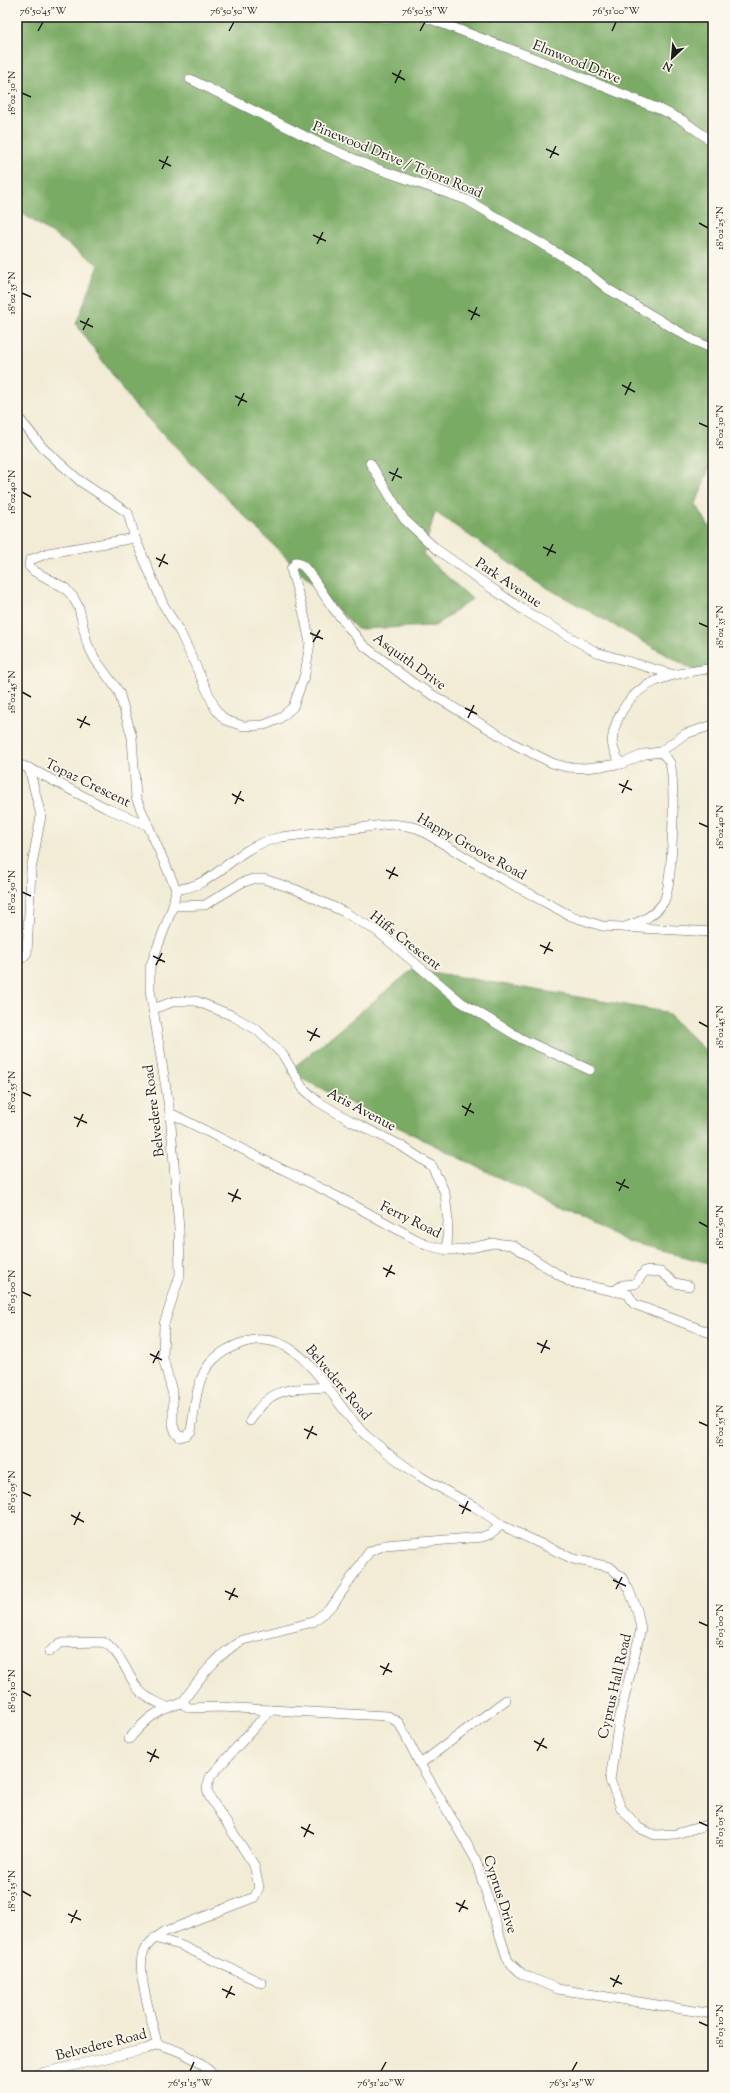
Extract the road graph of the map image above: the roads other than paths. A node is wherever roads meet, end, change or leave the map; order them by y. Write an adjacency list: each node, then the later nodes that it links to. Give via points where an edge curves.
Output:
1 (425, 17): 3 (street, Elmwood Drive, via 664,111 682,120)
2 (190, 79): 4 (street, Pinewood Drive / Tojora Road, via 361,162 467,200 579,266 608,289 693,340)
3 (713, 142)
4 (713, 349)
5 (17, 416): 7 (street, via 43,448 80,481 128,513)
6 (370, 463): 9 (street, Park Avenue, via 404,519 436,549 487,585 525,611 596,652)
7 (135, 538): 13 (street, Asquith Drive, via 163,604 181,634 216,710 226,720 243,726 264,725 279,719 293,707 305,674 310,643 291,569 296,562 310,574 363,645 413,683 514,744 552,763 585,768); 15 (street, Belvedere Road, via 48,553 34,557 30,560 29,566 65,588 73,597 79,608 87,643 95,659 119,692 132,737 136,798)
8 (713, 668): 9 (street)
9 (671, 674): 13 (street, via 641,688 620,711 613,732 612,750)
10 (713, 725): 11 (street, via 685,734)
11 (660, 752): 13 (street, Asquith Drive, via 645,754); 18 (street, via 670,764 673,806 669,886 664,902 650,918)
12 (17, 764): 14 (street, Topaz Crescent)
13 (621, 764)
14 (29, 768): 15 (street, Topaz Crescent, via 75,793); 20 (street, via 41,816 31,870 26,953 22,958)
15 (147, 825): 16 (street, Belvedere Road)
16 (176, 889): 17 (street, Belvedere Road); 18 (street, Happy Groove Road, via 196,886 246,851 265,841 392,824 417,828 495,875 571,916 602,926)
17 (173, 906): 21 (street, Belvedere Road, via 150,967); 22 (street, Hiffs Crescent, via 205,905 241,883 253,879 264,879 297,890 377,931 461,1002 522,1040)
18 (625, 927): 19 (street, Happy Groove Road)
19 (713, 932)
20 (17, 958)
21 (153, 1009): 23 (street, Belvedere Road); 24 (street, Aris Avenue, via 175,1001 196,1001 233,1016 257,1030 283,1055 302,1087 317,1101 400,1145 432,1166 445,1193 448,1221)
22 (590, 1070)
23 (170, 1113): 24 (street, Ferry Road, via 426,1244); 28 (street, Belvedere Road, via 180,1275 164,1324 163,1358 173,1395 173,1425 176,1433 180,1437 191,1431 196,1390 208,1366 224,1350 242,1343 262,1341 278,1343 293,1349)
24 (447, 1250): 26 (street, Ferry Road, via 494,1243 512,1245 570,1282)
25 (689, 1286): 26 (street, via 675,1283 661,1272 645,1271 634,1284 623,1285)
26 (614, 1291): 27 (street, Ferry Road, via 628,1294 634,1304)
27 (713, 1334)
28 (327, 1387): 29 (street, via 274,1394 261,1404); 30 (street, Belvedere Road, via 367,1436 389,1454 423,1478 484,1511)
29 (250, 1421)
30 (501, 1525): 33 (street, via 482,1537 376,1548 370,1552 324,1614 313,1622 236,1644 213,1664); 38 (street, Cyprus Hall Road, via 573,1559 610,1567 622,1578 630,1590 641,1629 619,1720 610,1780 621,1808 639,1828 655,1835 676,1834)
31 (49, 1652): 34 (street, via 60,1643 103,1642 114,1651 138,1689 145,1696)
32 (506, 1700): 37 (street)
33 (182, 1703): 34 (street); 35 (street, via 189,1708)
34 (167, 1707): 36 (street, via 145,1720)
35 (270, 1710): 37 (street, Cyprus Drive, via 388,1716 400,1723); 39 (street, Belvedere Road, via 210,1777 207,1788 209,1796 254,1865 258,1893 255,1897)
36 (129, 1739)
37 (420, 1764): 41 (street, Cyprus Drive, via 475,1858 508,1961 522,1974 558,1989)
38 (713, 1823)
39 (154, 1938): 40 (street, via 180,1945); 42 (street, Belvedere Road, via 143,1953 141,1970)
40 (262, 1983)
41 (713, 2014)
42 (157, 2044): 43 (street, Belvedere Road, via 146,2049); 44 (street, via 179,2050 201,2062)
43 (28, 2076)
44 (215, 2076)

